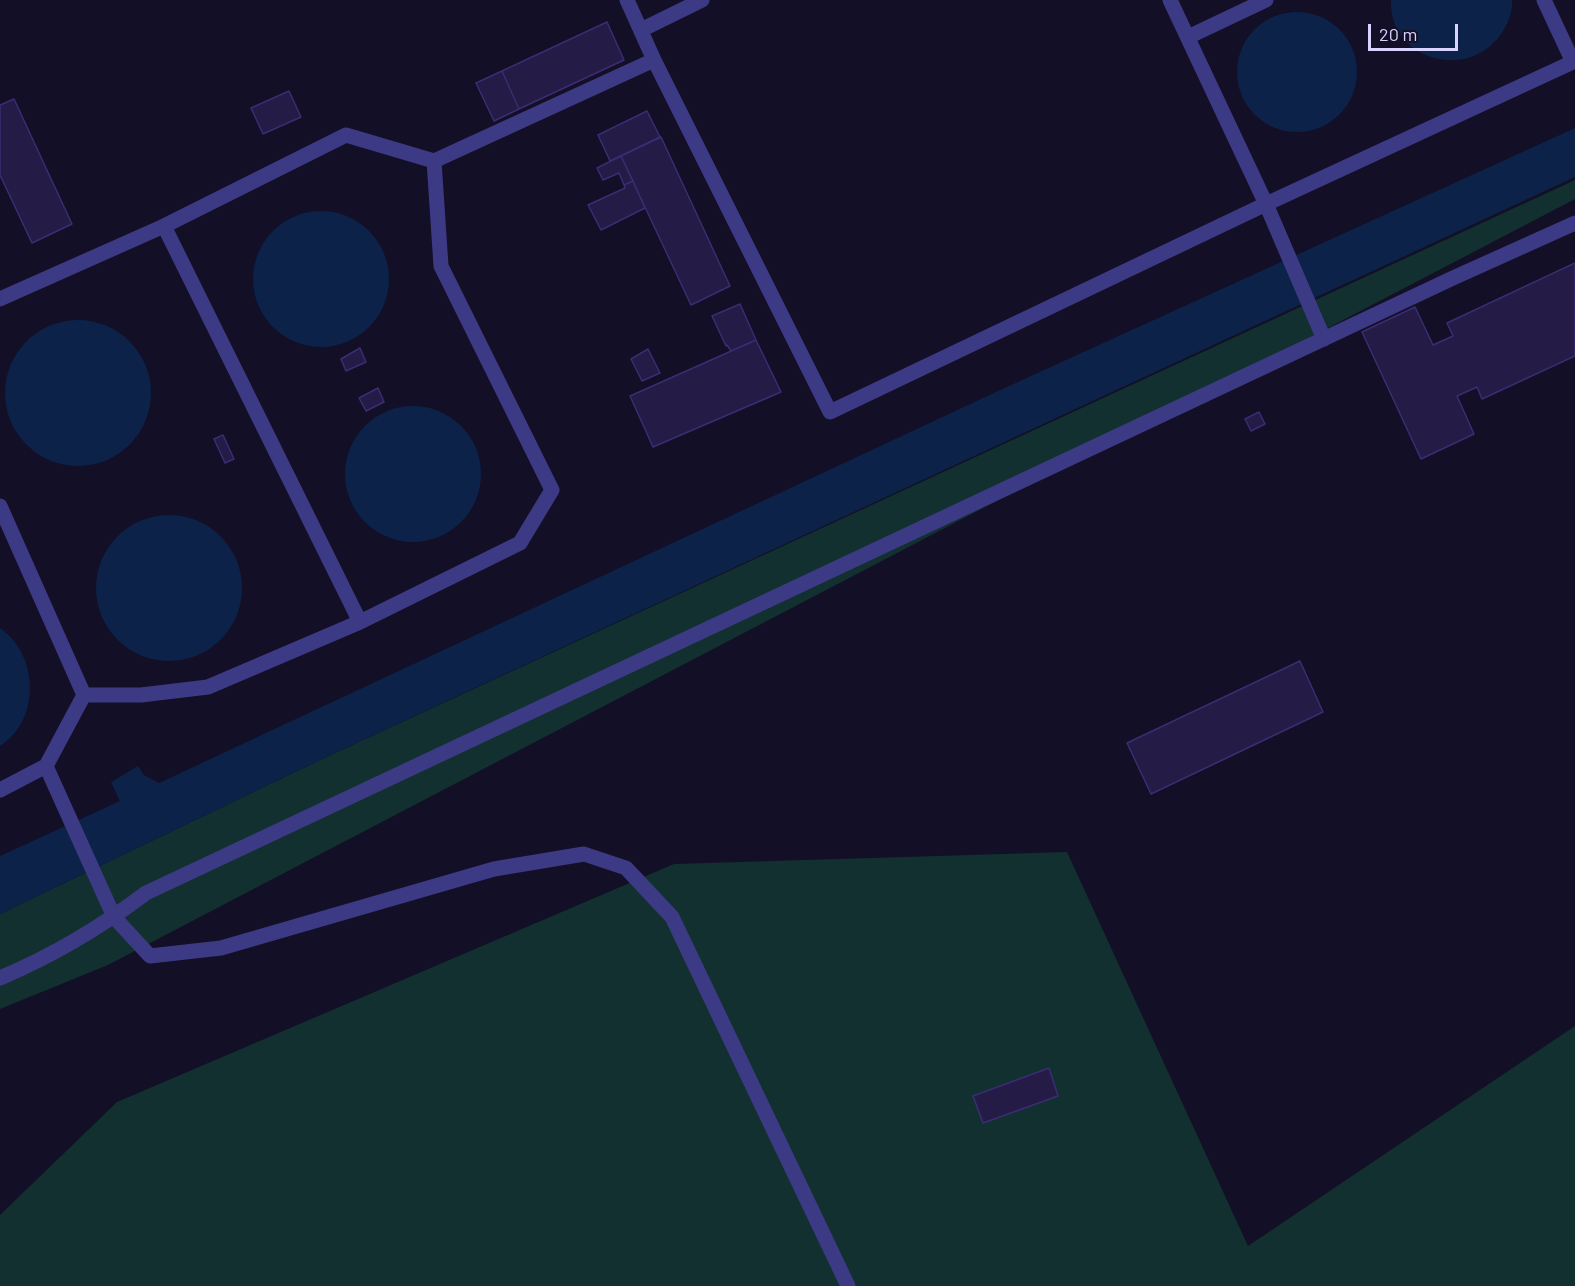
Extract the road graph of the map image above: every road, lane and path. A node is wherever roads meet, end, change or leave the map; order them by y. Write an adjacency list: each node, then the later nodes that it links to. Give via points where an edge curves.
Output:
1 (627, 0): 6 (lane)
2 (702, 0): 6 (lane)
3 (1170, 0): 7 (lane)
4 (1266, 0): 7 (lane)
5 (1544, 0): 9 (lane)
6 (641, 30): 8 (lane)
7 (1188, 37): 11 (lane)
8 (654, 60): 10 (lane); 11 (lane, via 830,412)
9 (1574, 61): 11 (lane)
10 (434, 161): 13 (lane, via 346,135); 17 (lane, via 441,266 552,489 520,543)
11 (1266, 204): 15 (lane)
12 (1575, 223): 15 (lane)
13 (164, 226): 14 (lane); 17 (lane)
14 (0, 299)
15 (1324, 339): 21 (lane, via 146,892)
16 (0, 506): 18 (lane)
17 (360, 622): 18 (lane, via 208,687 141,695)
18 (84, 695): 19 (lane)
19 (46, 766): 20 (lane); 21 (lane)
20 (0, 790)
21 (114, 917): 22 (lane, via 35,963); 23 (lane, via 150,956 221,948 494,869 584,854 626,868 672,917)
22 (0, 978)
23 (848, 1286)

